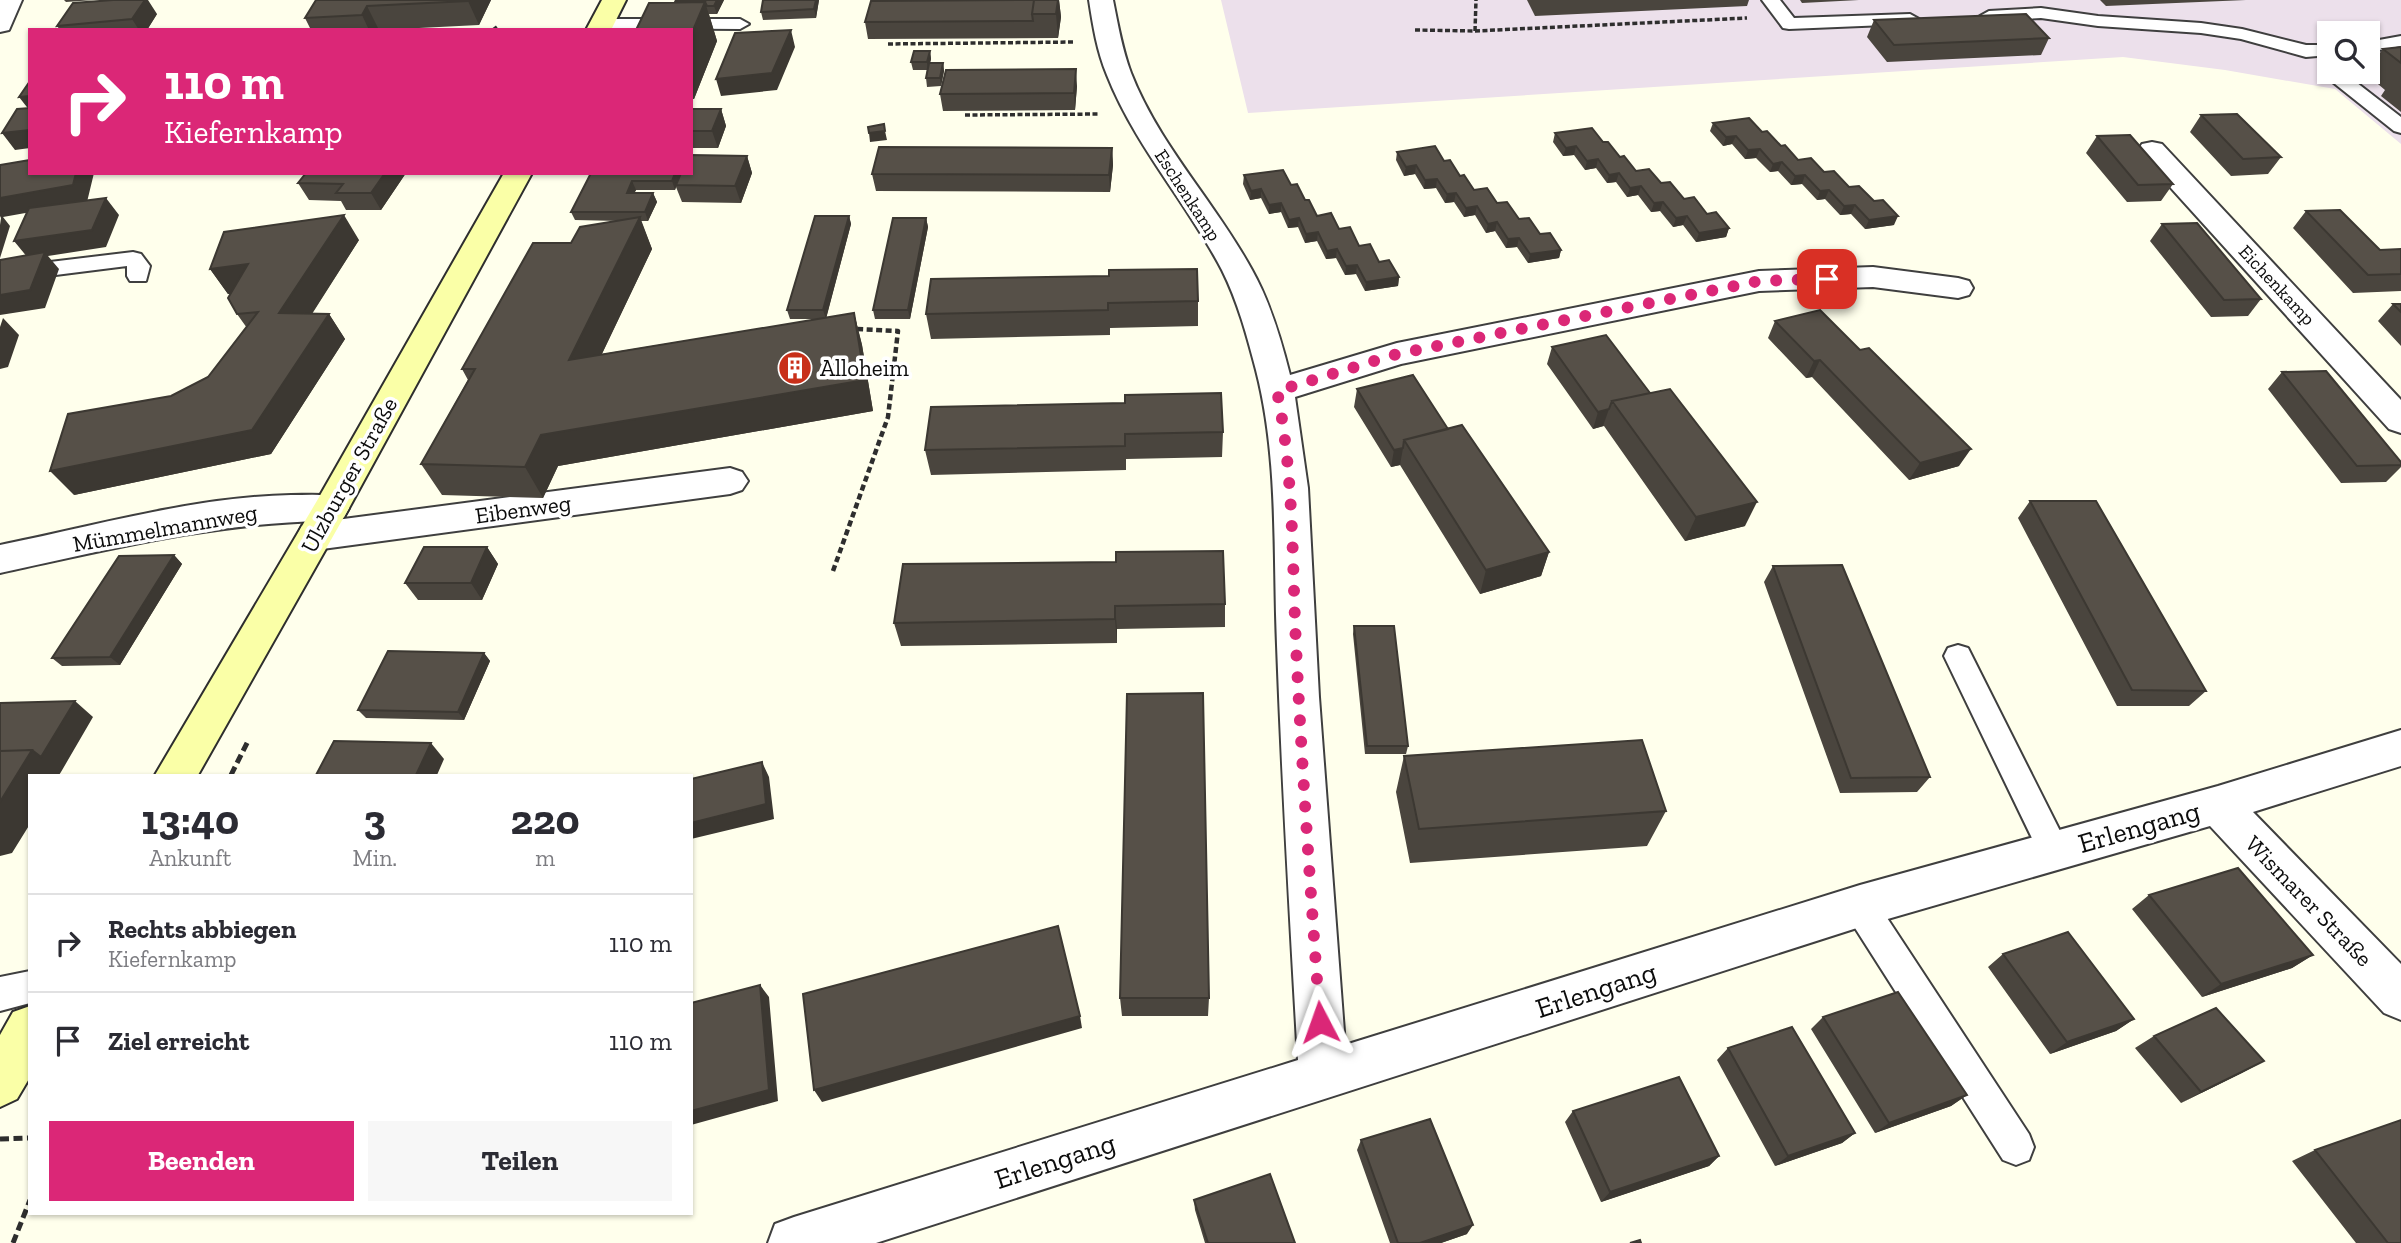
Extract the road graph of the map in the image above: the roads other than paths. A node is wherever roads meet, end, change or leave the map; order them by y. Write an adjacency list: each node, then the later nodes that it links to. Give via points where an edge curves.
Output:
1 (10, 0): 8 (street)
2 (614, 0): 9 (main road)
3 (1101, 0): 22 (street, Eschenkamp, via 1107,41 1136,114 1237,270 1264,336)
4 (1771, 0): 6 (lane, via 1789,24)
5 (1975, 16): 12 (lane, via 2041,13 2201,27)
6 (1935, 18)
7 (740, 24): 9 (lane)
8 (0, 25)
9 (599, 27)
10 (2401, 41): 11 (lane)
11 (2380, 45)
12 (2306, 51): 13 (lane); 14 (lane)
13 (2317, 51)
14 (2317, 60)
15 (2347, 84): 16 (lane)
16 (2401, 127)
17 (2152, 150): 23 (street, Eichenkamp)
18 (517, 175): 25 (main road, Ulzburger Straße)
19 (0, 275): 20 (lane, via 133,259 139,266)
20 (138, 276)
21 (1958, 288): 22 (street, via 1873,277 1759,281 1397,354)
22 (1277, 391): 37 (street, Eschenkamp, via 1291,488)
23 (2401, 421)
24 (730, 481): 25 (street, Eibenweg)
25 (323, 522): 26 (street, Mümmelmannweg, via 267,509 203,517); 29 (main road, Ulzburger Straße)
26 (0, 559)
27 (1958, 656): 31 (lane)
28 (2401, 748): 30 (street, Erlengang)
29 (177, 774)
30 (2218, 805): 31 (street, Erlengang); 35 (street, Wismarer Straße)
31 (2054, 851): 32 (street, Erlengang)
32 (1860, 906): 37 (street, Erlengang); 39 (lane)
33 (28, 988): 34 (lane)
34 (0, 995)
35 (2401, 997)
36 (28, 1033): 38 (main road)
37 (1323, 1076): 40 (street, Erlengang)
38 (0, 1082)
39 (2016, 1147)
40 (794, 1243)

